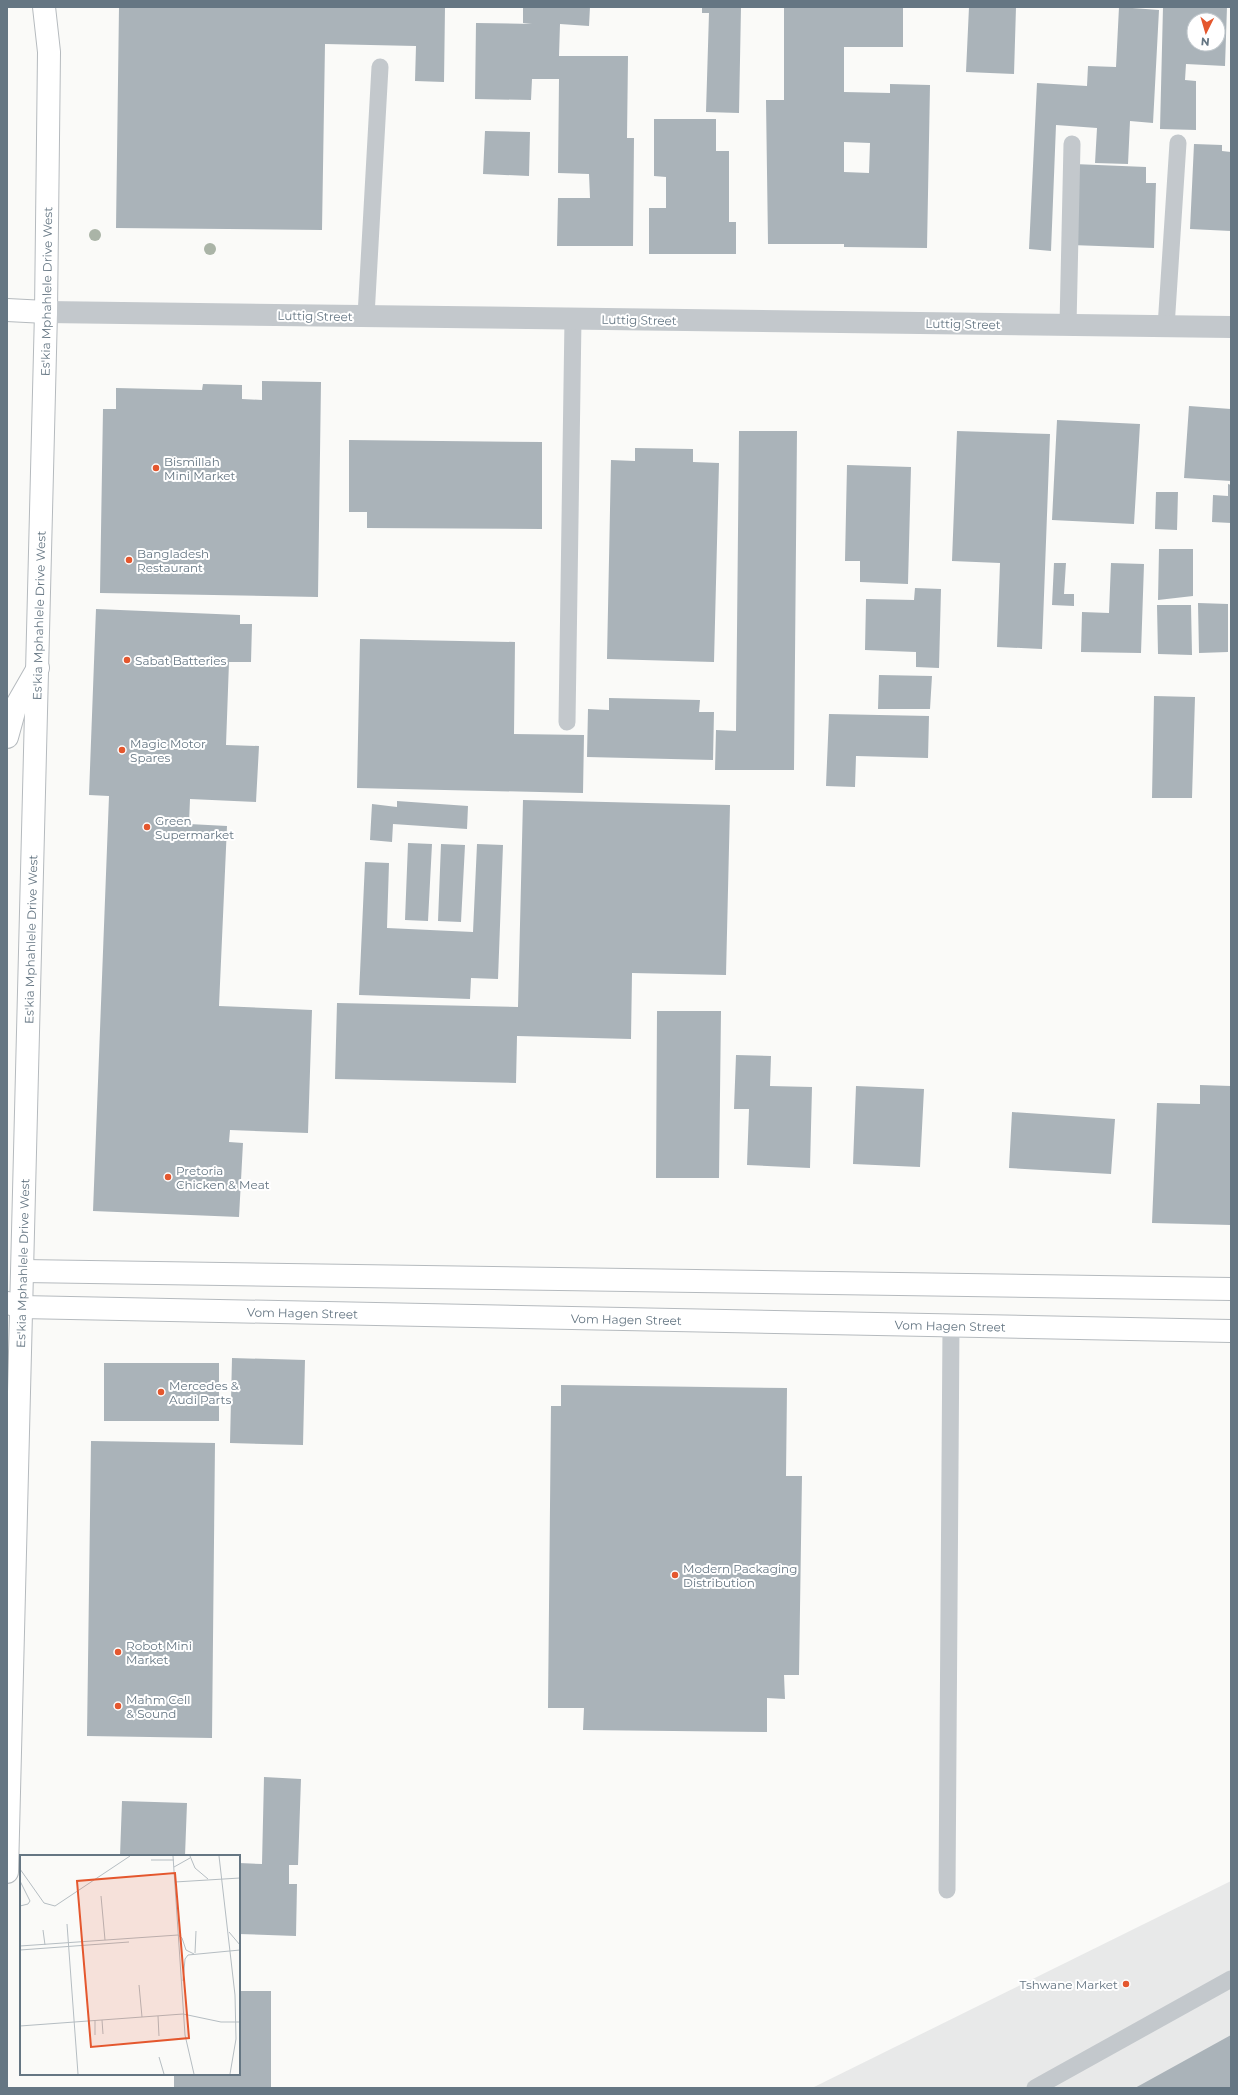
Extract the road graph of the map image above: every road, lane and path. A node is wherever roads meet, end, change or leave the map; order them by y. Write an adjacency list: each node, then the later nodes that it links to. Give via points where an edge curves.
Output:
1 (44, 7): 6 (main road, Es'kia Mphahlele Drive West, via 48,52)
2 (380, 67): 7 (lane)
3 (1178, 143): 10 (lane)
4 (1072, 144): 9 (lane)
5 (7, 310): 6 (main road)
6 (46, 312): 7 (street, Luttig Street); 12 (main road, Es'kia Mphahlele Drive West)
7 (366, 316): 8 (street, Luttig Street)
8 (573, 319): 9 (street, Luttig Street); 13 (lane)
9 (1068, 325): 10 (street, Luttig Street)
10 (1166, 327): 11 (street, Luttig Street)
11 (1231, 327)
12 (38, 667): 14 (main road, via 17,703); 15 (main road, Es'kia Mphahlele Drive West)
13 (567, 722)
14 (7, 737)
15 (23, 1271): 16 (main road); 17 (main road, Es'kia Mphahlele Drive West)
16 (1231, 1289)
17 (14, 1304): 18 (main road, Vom Hagen Street); 20 (main road, Es'kia Mphahlele Drive West)
18 (951, 1326): 19 (main road, Vom Hagen Street); 21 (lane)
19 (1231, 1331)
20 (7, 1872)
21 (947, 1890)
22 (1231, 1979): 23 (lane)
23 (1035, 2088)

